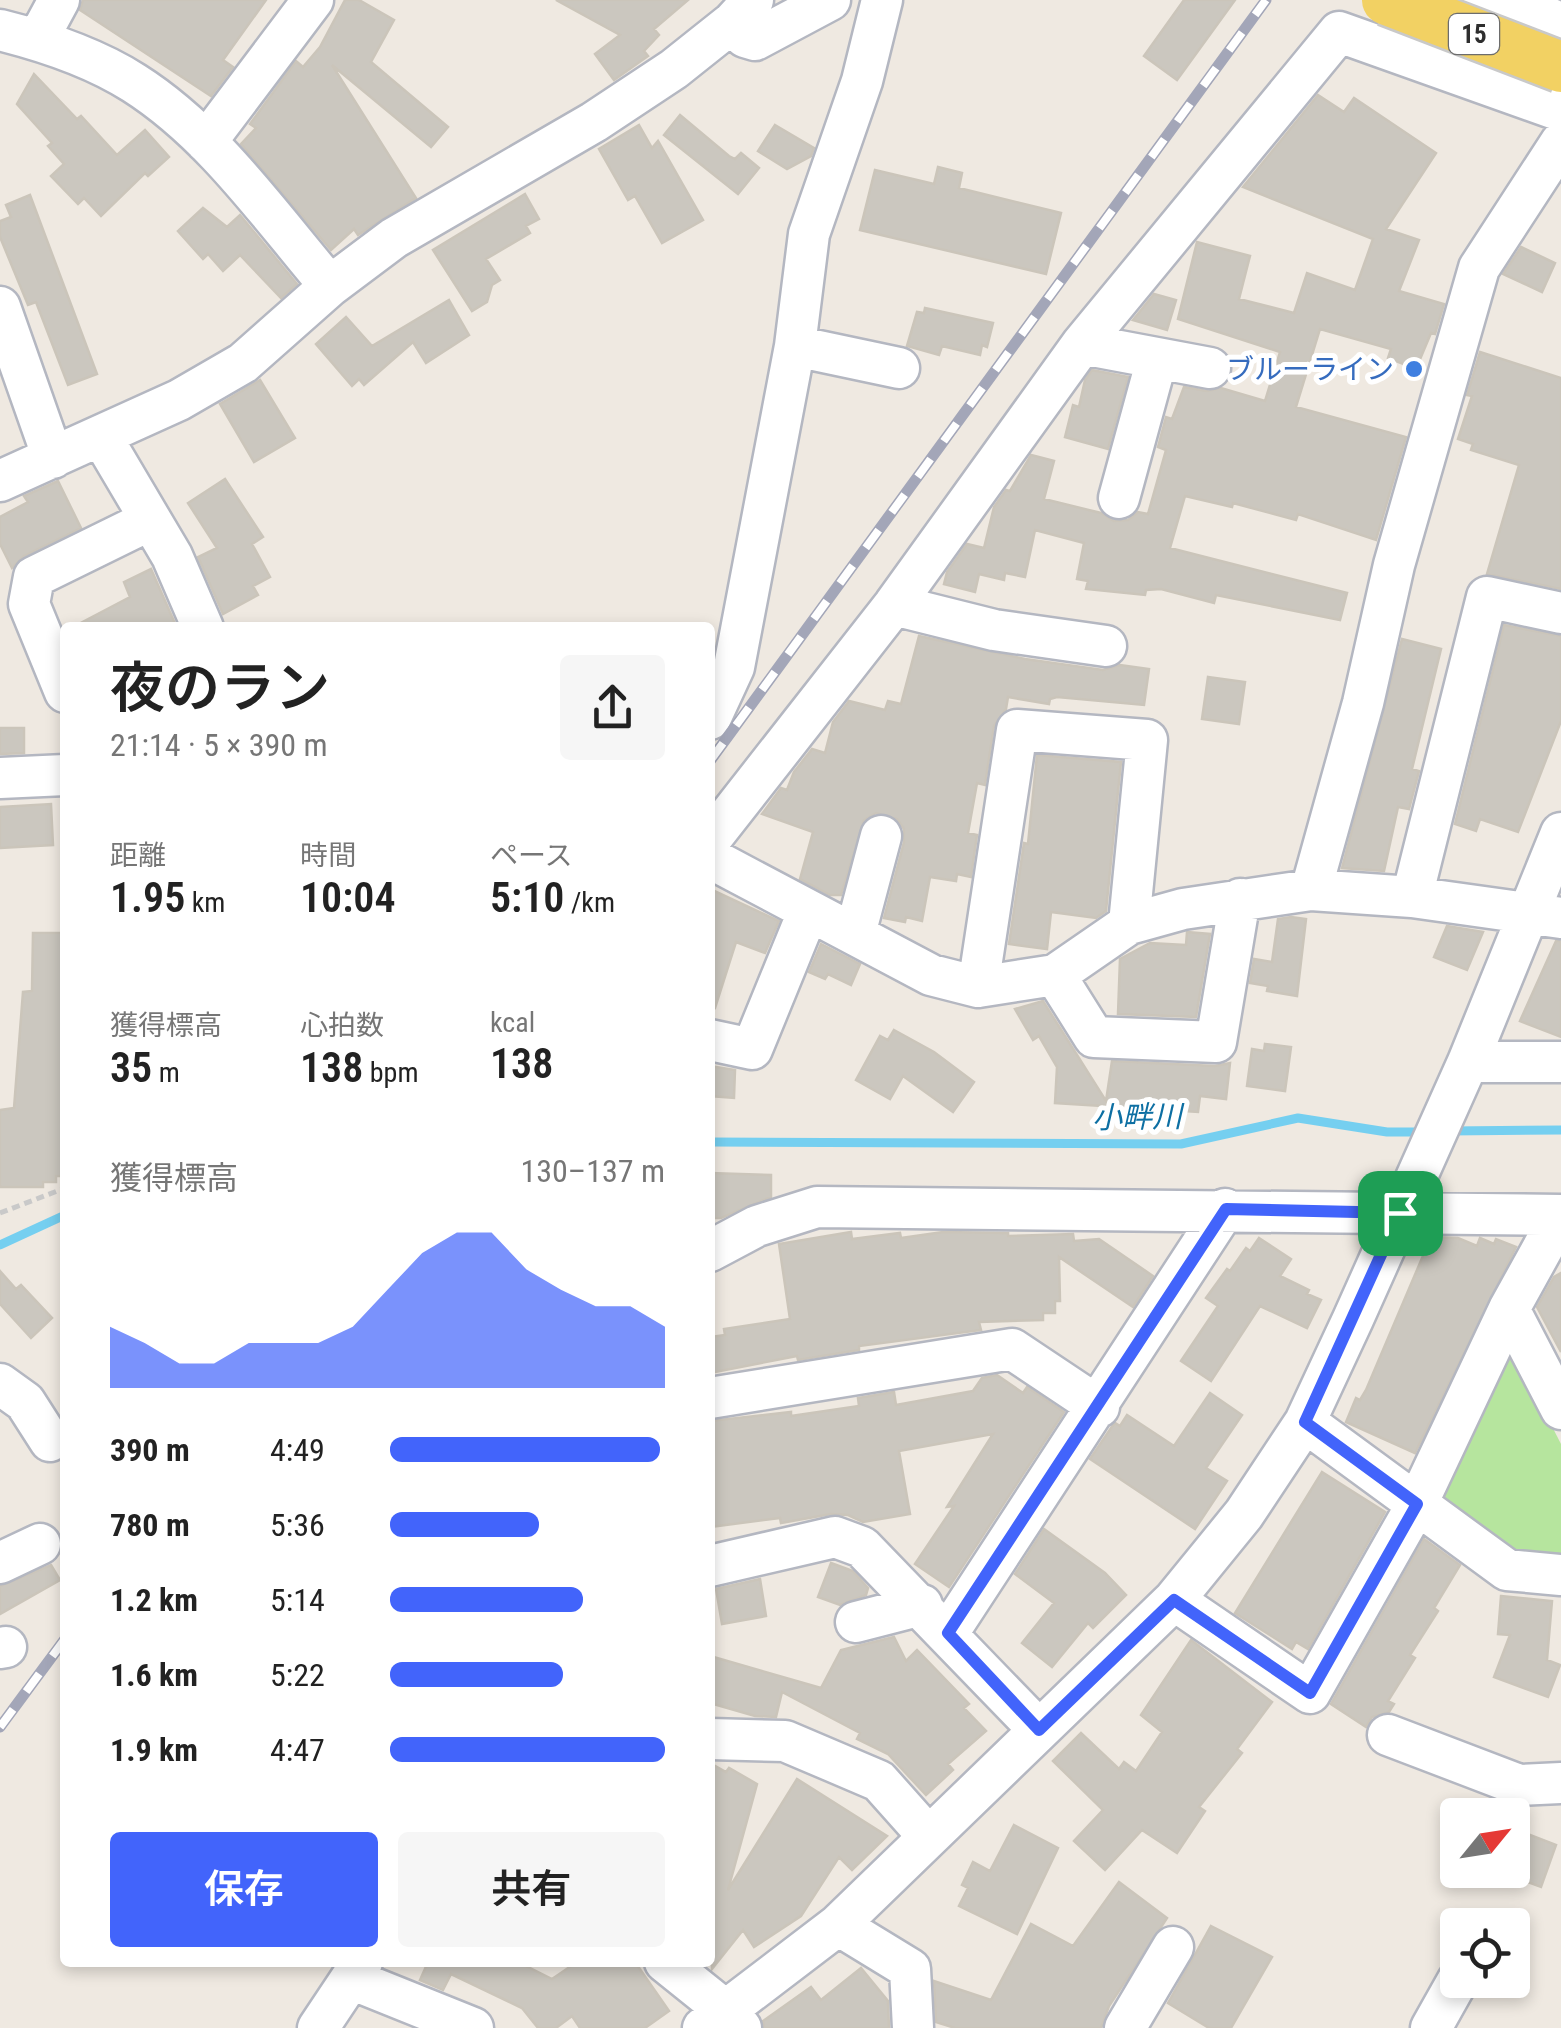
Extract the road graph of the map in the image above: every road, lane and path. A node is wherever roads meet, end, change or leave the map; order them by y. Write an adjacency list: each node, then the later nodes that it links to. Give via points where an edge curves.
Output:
1 (59, 0): 10 (street)
2 (313, 0): 14 (street)
3 (830, 0): 8 (street, via 755,40 745,37)
4 (882, 0): 19 (street, via 862,81 809,234)
5 (1387, 0): 11 (main road, 15, bridge)
6 (1480, 0): 12 (street)
7 (1504, 0): 9 (street)
8 (743, 11): 16 (street, via 674,69 394,238)
9 (1561, 23)
10 (19, 34): 14 (street, via 134,82)
11 (1561, 68)
12 (1451, 70): 13 (street); 18 (street, via 1339,32)
13 (1561, 110)
14 (206, 142): 16 (street)
15 (1561, 142): 40 (street, via 1479,268)
16 (330, 286): 23 (street, via 243,362)
17 (0, 307): 24 (street)
18 (1082, 344): 20 (street); 28 (street)
19 (795, 346): 21 (street); 33 (street, via 734,667)
20 (1157, 359): 22 (street); 26 (street)
21 (899, 368)
22 (1210, 368)
23 (101, 436): 24 (street); 27 (street)
24 (53, 458): 25 (street)
25 (0, 481)
26 (1119, 498)
27 (150, 520): 30 (street); 32 (street, via 34,577 29,604)
28 (894, 605): 31 (street, via 994,630); 37 (street)
29 (1561, 612): 41 (street, via 1487,597)
30 (200, 622)
31 (1106, 646)
32 (60, 680)
33 (715, 709)
34 (60, 775): 35 (street)
35 (0, 778)
36 (1561, 833): 44 (street)
37 (715, 834)
38 (881, 836): 46 (street)
39 (715, 861): 43 (street)
40 (1311, 890): 41 (street); 42 (street)
41 (1412, 897): 44 (street)
42 (1240, 899): 45 (street); 47 (street, via 1216,1042 1094,1037)
43 (808, 912): 46 (street); 49 (street, via 752,1049)
44 (1544, 915): 51 (street)
45 (1129, 924): 47 (street); 48 (street, via 1146,740 1017,730)
46 (855, 934): 48 (street, via 932,975)
47 (1055, 975): 48 (street)
48 (978, 986)
49 (715, 1041)
50 (1561, 1062): 51 (street)
51 (1464, 1070): 53 (street)
52 (60, 1190): 55 (path)
53 (1404, 1204): 54 (street); 56 (street); 63 (street)
54 (1226, 1209): 57 (street, via 817,1207); 61 (street)
55 (0, 1213)
56 (1561, 1215): 58 (street)
57 (715, 1248)
58 (1508, 1309): 62 (street); 65 (street)
59 (0, 1384): 64 (street, via 25,1402)
60 (715, 1397): 61 (street, via 1012,1349)
61 (1099, 1407): 71 (street)
62 (1561, 1409)
63 (1305, 1422): 65 (street); 70 (street, via 1244,1514)
64 (50, 1441)
65 (1417, 1504): 69 (street, via 1507,1570); 70 (street, via 1310,1693)
66 (40, 1544): 67 (street)
67 (0, 1563)
68 (715, 1565): 71 (street, via 835,1538 862,1547)
69 (1561, 1575)
70 (1174, 1600): 73 (street)
71 (935, 1619): 72 (street); 73 (street)
72 (856, 1622)
73 (1039, 1730): 77 (street)
74 (1388, 1735): 76 (street, via 1519,1786)
75 (715, 1739): 77 (street, via 785,1740 879,1782)
76 (1561, 1783)
77 (928, 1836): 78 (street)
78 (838, 1925): 83 (street); 86 (street, via 910,1969)
79 (1173, 1947): 87 (street)
80 (670, 1967): 83 (street)
81 (356, 1971): 84 (street); 85 (street)
82 (1448, 1998): 88 (street)
83 (724, 2022)
84 (318, 2028)
85 (473, 2028)
86 (913, 2028)
87 (1125, 2028)
88 (1431, 2028)

